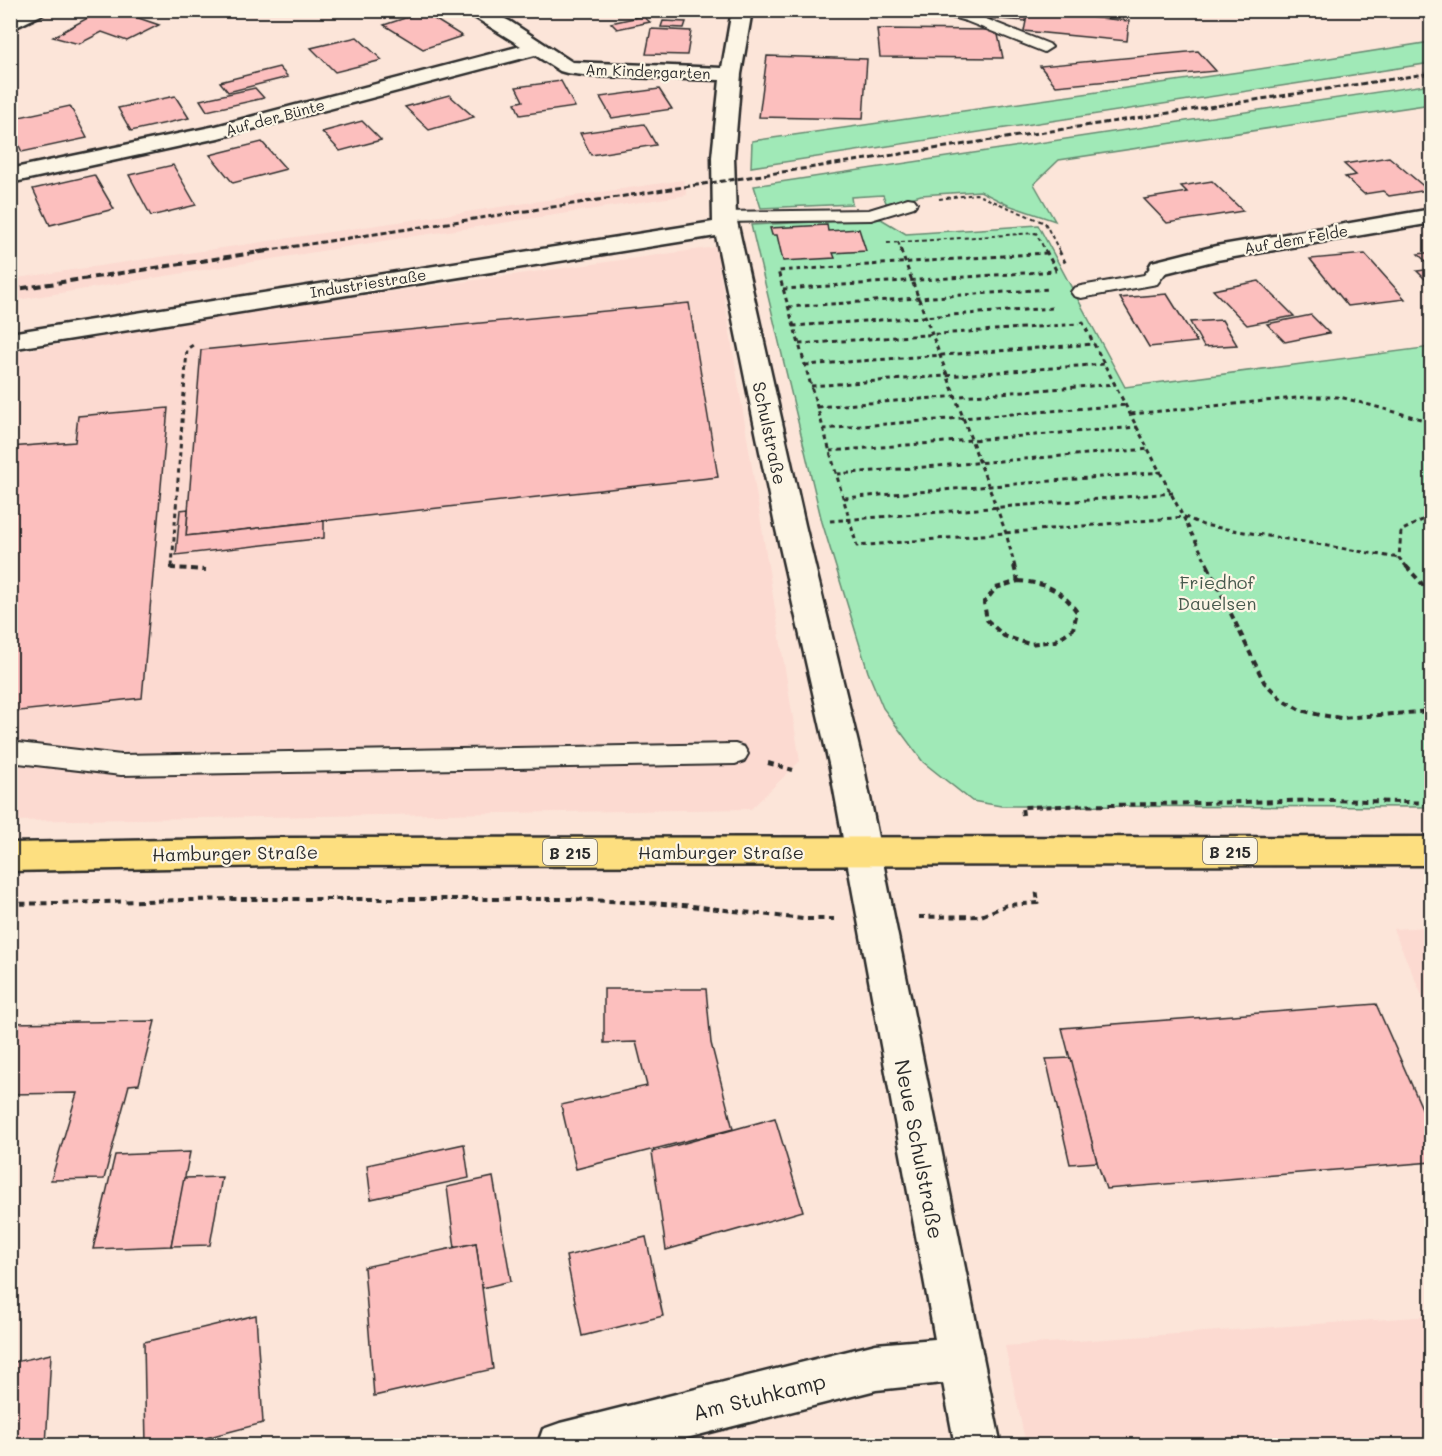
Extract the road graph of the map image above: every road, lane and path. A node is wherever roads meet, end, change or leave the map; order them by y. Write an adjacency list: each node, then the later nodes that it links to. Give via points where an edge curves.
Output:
1 (36, 10): 5 (street)
2 (472, 10): 7 (street, Am Kindergarten)
3 (742, 10): 8 (street, Schulstraße)
4 (942, 10): 6 (lane)
5 (10, 24)
6 (1044, 47)
7 (537, 48): 8 (street, Am Kindergarten, via 567,67); 9 (street, Auf der Bünte, via 218,132)
8 (731, 74): 12 (street, Schulstraße, via 723,157)
9 (10, 176)
10 (908, 203): 12 (lane, via 871,215); 24 (path, via 976,194 1045,223)
11 (1431, 216): 18 (street, Auf dem Felde, via 1216,253)
12 (725, 222): 26 (street, Industriestraße); 75 (street, Schulstraße)
13 (895, 233): 14 (path)
14 (898, 242): 15 (path); 16 (path, via 1036,233); 17 (path)
15 (886, 243)
16 (1047, 253): 17 (path); 19 (path)
17 (906, 262): 21 (path); 22 (path, via 778,271)
18 (1161, 267): 24 (lane, via 1150,280)
19 (1056, 271): 20 (path); 21 (path)
20 (1060, 279)
21 (913, 280): 22 (path); 25 (path)
22 (783, 289): 27 (path)
23 (1054, 289): 25 (path)
24 (1081, 292)
25 (919, 298): 27 (path); 30 (path)
26 (224, 306): 34 (street, Industriestraße); 67 (path, via 224,323 187,349 172,568)
27 (789, 307): 32 (path)
28 (1063, 307): 30 (path)
29 (1079, 315): 31 (path)
30 (926, 317): 32 (path); 33 (path)
31 (1083, 323): 33 (path); 36 (path)
32 (794, 326): 35 (path)
33 (932, 334): 35 (path); 37 (path)
34 (10, 341)
35 (799, 344): 39 (path)
36 (1094, 344): 37 (path); 38 (path)
37 (940, 355): 39 (path); 40 (path)
38 (1105, 364): 40 (path); 41 (path)
39 (805, 365): 42 (path)
40 (948, 376): 42 (path); 43 (path)
41 (1116, 384): 43 (path); 44 (path)
42 (811, 386): 45 (path)
43 (955, 396): 45 (path); 47 (path)
44 (1126, 405): 46 (path); 47 (path)
45 (817, 406): 50 (path)
46 (1131, 414): 48 (path, via 1340,397); 49 (path)
47 (963, 418): 50 (path); 51 (path)
48 (1431, 422)
49 (1138, 427): 51 (path); 52 (path)
50 (823, 429): 53 (path)
51 (972, 440): 53 (path); 54 (path)
52 (1150, 449): 54 (path); 55 (path)
53 (830, 451): 56 (path)
54 (980, 462): 56 (path); 57 (path)
55 (1162, 472): 57 (path); 58 (path)
56 (836, 474): 59 (path)
57 (988, 486): 59 (path); 60 (path)
58 (1173, 493): 60 (path); 62 (path)
59 (843, 498): 63 (path)
60 (996, 507): 63 (path); 65 (path)
61 (1431, 515): 66 (path, via 1401,531)
62 (1185, 517): 65 (path); 66 (path, via 1203,525); 70 (path, via 1264,682 1275,696 1292,707 1324,717)
63 (850, 520): 64 (path); 65 (path, via 857,546)
64 (827, 522)
65 (1006, 533): 68 (path)
66 (1399, 558): 69 (path)
67 (206, 570)
68 (1018, 580): 68 (path, via 1044,583 1066,595 1077,612 1073,629 1055,641 1029,644 1004,636 987,620 984,603 996,588)
69 (1431, 589)
70 (1431, 711)
71 (10, 752): 72 (lane, via 121,765)
72 (735, 754)
73 (1431, 804): 74 (path, via 1331,800)
74 (1022, 807)
75 (863, 851): 76 (main road, Hamburger Straße / B 215); 77 (main road, Hamburger Straße / B 215, via 276,852); 82 (street, Neue Schulstraße)
76 (1431, 851)
77 (10, 857)
78 (1038, 903): 80 (path, via 1007,905 981,916)
79 (10, 904): 81 (path, via 571,899 683,905)
80 (963, 916)
81 (803, 919)
82 (960, 1359): 83 (street, Am Stuhkamp, via 876,1367); 84 (street, Neue Schulstraße)
83 (560, 1446)
84 (978, 1446)

